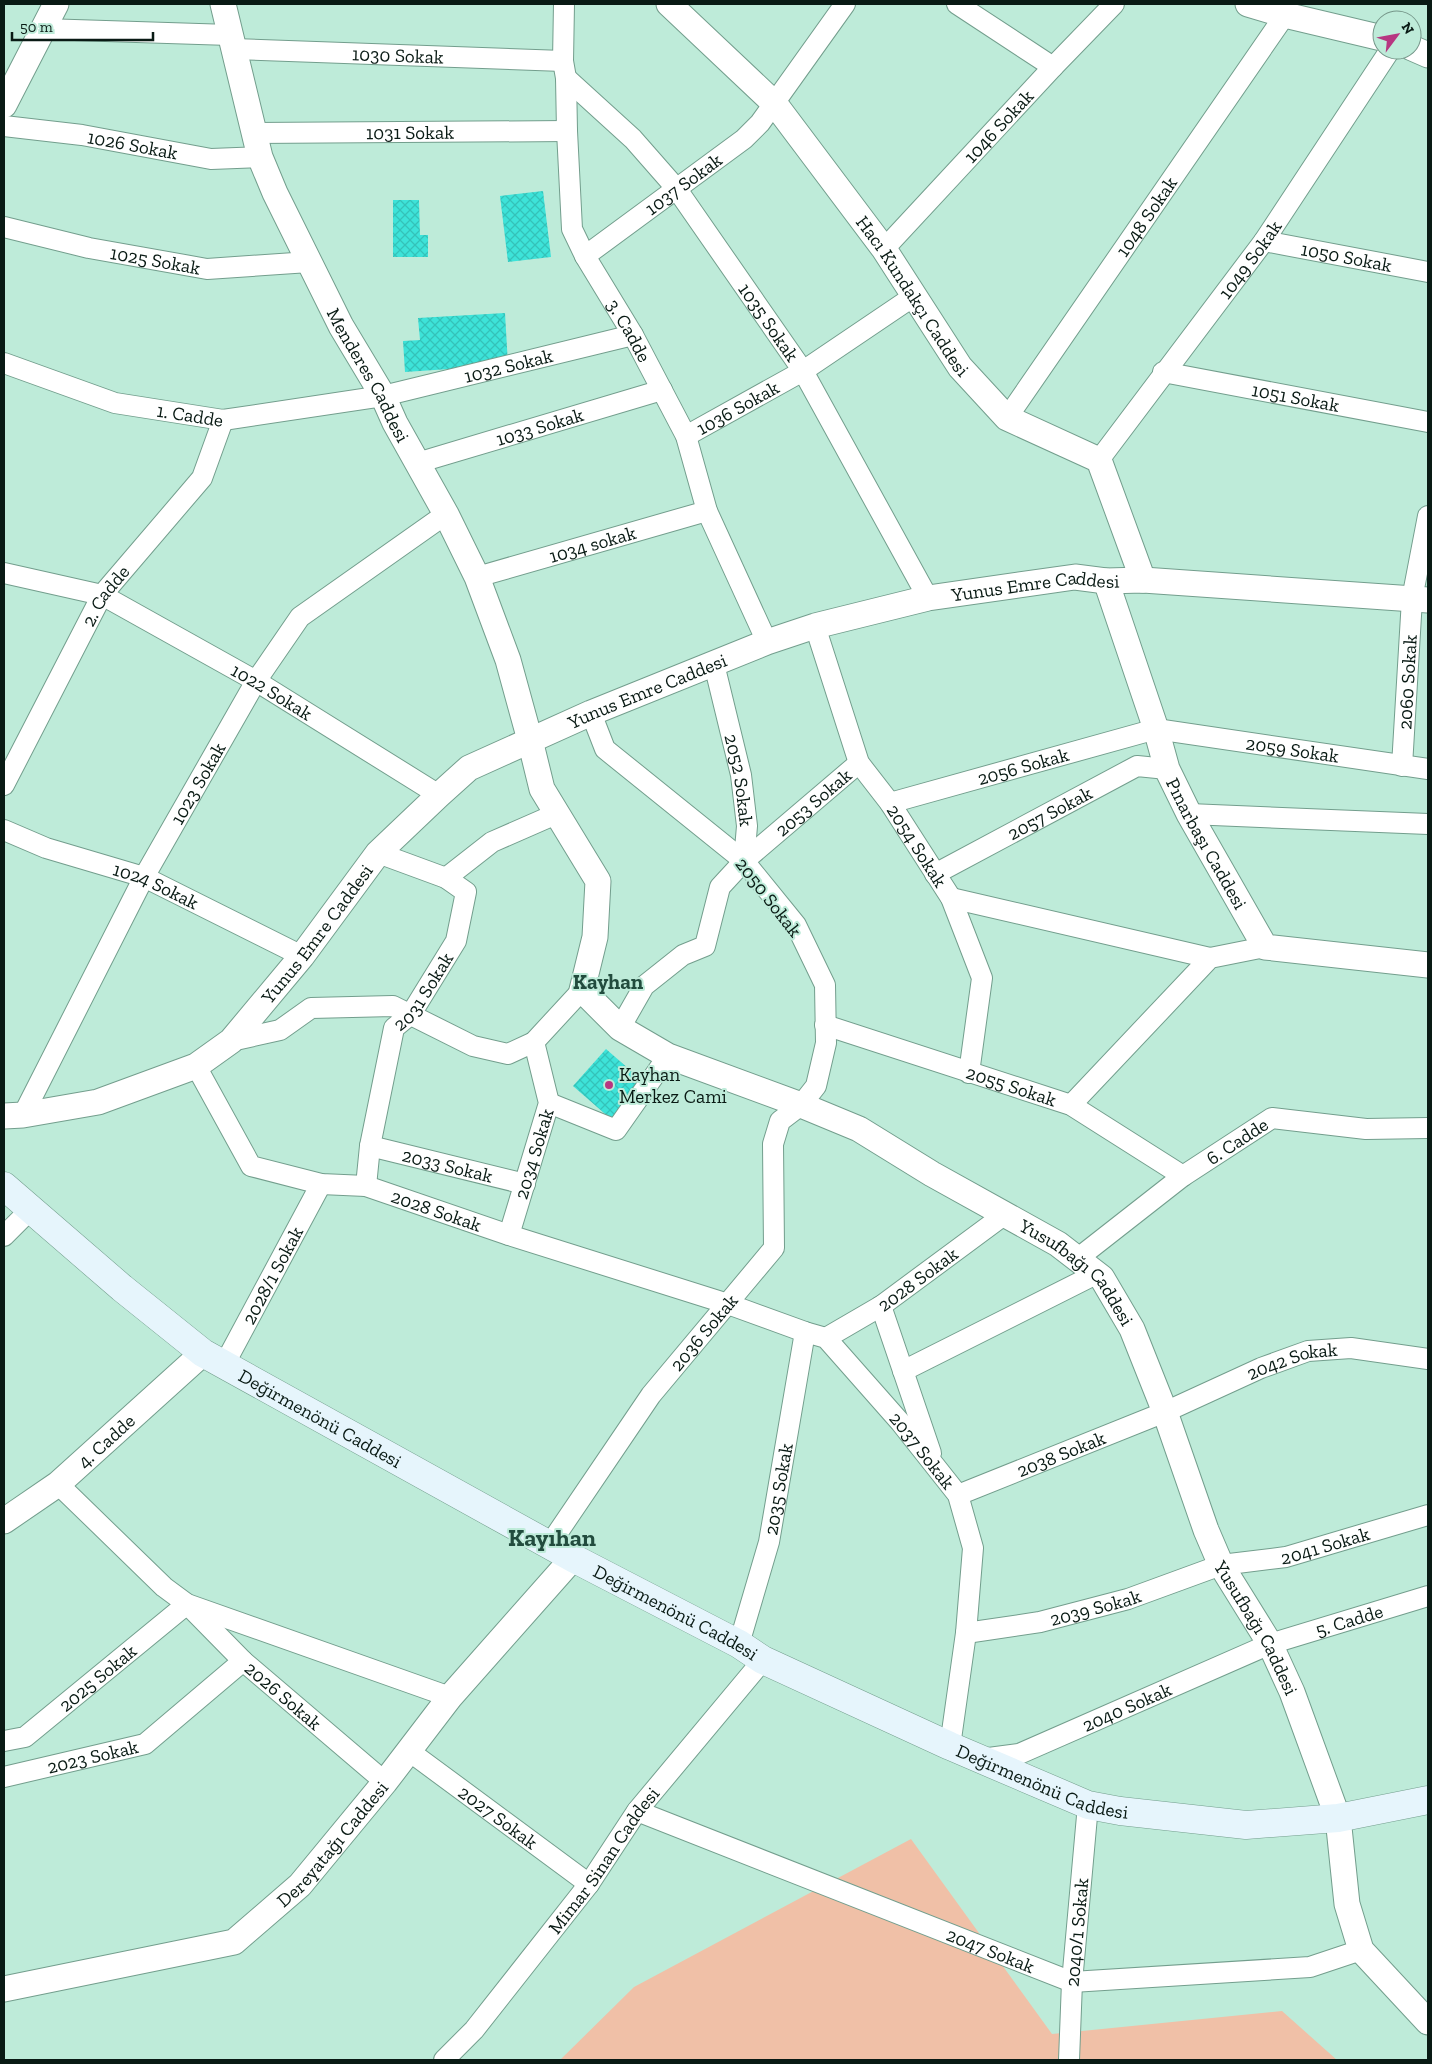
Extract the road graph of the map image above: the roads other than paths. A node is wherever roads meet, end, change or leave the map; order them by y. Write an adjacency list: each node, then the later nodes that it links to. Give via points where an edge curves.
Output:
1 (56, 4): 10 (street)
2 (222, 4): 12 (street, Menderes Caddesi)
3 (564, 4): 15 (street, 3. Cadde)
4 (669, 4): 16 (street, Hacı Kundakçı Caddesi)
5 (845, 4): 16 (street, 1037 Sokak)
6 (956, 4): 14 (street)
7 (1114, 4): 14 (street, 1046 Sokak)
8 (1248, 4): 9 (street)
9 (1285, 15): 11 (street); 36 (street, 1048 Sokak)
10 (43, 29): 12 (street, 1030 Sokak); 17 (street)
11 (1372, 36)
12 (231, 42): 15 (street, 1030 Sokak); 20 (street, Menderes Caddesi)
13 (1383, 60): 24 (street, 1049 Sokak)
14 (1053, 67): 25 (street, 1046 Sokak)
15 (565, 70): 19 (street, 3. Cadde); 22 (street, 1035 Sokak)
16 (775, 104): 22 (street, 1037 Sokak, via 744,139); 25 (street, Hacı Kundakçı Caddesi)
17 (4, 105)
18 (4, 126): 21 (street, 1026 Sokak, via 82,135 211,159)
19 (567, 131): 20 (street, 1031 Sokak); 26 (street, 3. Cadde, via 572,229)
20 (254, 133): 21 (street, Menderes Caddesi)
21 (260, 156): 27 (street, Menderes Caddesi)
22 (676, 188): 26 (street, 1037 Sokak); 32 (street, 1035 Sokak)
23 (4, 226): 27 (street, 1025 Sokak, via 89,248 207,268)
24 (1264, 241): 28 (street, 1050 Sokak); 33 (street, 1049 Sokak)
25 (884, 250): 29 (street, Hacı Kundakçı Caddesi)
26 (585, 256): 30 (street, 3. Cadde)
27 (309, 262): 35 (street, Menderes Caddesi, via 341,326)
28 (1428, 272)
29 (914, 296): 32 (street, 1036 Sokak); 36 (street, Hacı Kundakçı Caddesi, via 960,367)
30 (633, 335): 34 (street, 3. Cadde); 35 (street, 1032 Sokak)
31 (4, 363): 37 (street, 1. Cadde, via 114,403)
32 (803, 371): 39 (street, 1036 Sokak); 50 (street, 1035 Sokak)
33 (1163, 372): 38 (street, 1051 Sokak); 40 (street, 1049 Sokak)
34 (662, 390): 39 (street, 3. Cadde); 41 (street, 1033 Sokak)
35 (383, 396): 37 (street, 1. Cadde); 41 (street, Menderes Caddesi)
36 (1007, 418): 40 (street, Hacı Kundakçı Caddesi)
37 (223, 420): 49 (street, 2. Cadde, via 202,478)
38 (1428, 422)
39 (686, 436): 42 (street, 3. Cadde)
40 (1099, 460): 47 (street)
41 (417, 462): 43 (street, Menderes Caddesi)
42 (707, 511): 46 (street, 1034 sokak); 53 (street, 3. Cadde)
43 (446, 514): 46 (street, Menderes Caddesi); 55 (street, 1023 Sokak, via 300,617)
44 (1428, 516): 51 (street, 2060 Sokak)
45 (4, 573): 49 (street, 1022 Sokak)
46 (477, 577): 58 (street, Menderes Caddesi, via 508,660)
47 (1143, 580): 48 (street, Yunus Emre Caddesi); 51 (street, Yunus Emre Caddesi)
48 (1106, 581): 50 (street, Yunus Emre Caddesi, via 1075,577); 57 (street, Pınarbaşı Caddesi)
49 (102, 595): 55 (street, 1022 Sokak); 63 (street, 2. Cadde)
50 (928, 598): 52 (street, Yunus Emre Caddesi)
51 (1420, 599): 60 (street, 2060 Sokak)
52 (815, 626): 53 (street, Yunus Emre Caddesi); 59 (street, 2054 Sokak)
53 (767, 642): 54 (street, Yunus Emre Caddesi)
54 (714, 664): 56 (street, Yunus Emre Caddesi); 71 (street, 2052 Sokak, via 741,775 748,826)
55 (256, 681): 64 (street, 1022 Sokak); 73 (street, 1023 Sokak)
56 (591, 713): 58 (street, Yunus Emre Caddesi); 71 (street, 2050 Sokak, via 605,749)
57 (1156, 729): 60 (street, 2059 Sokak); 61 (street, Pınarbaşı Caddesi); 65 (street, 2056 Sokak)
58 (530, 740): 64 (street, Yunus Emre Caddesi, via 469,768); 66 (street, via 542,790)
59 (859, 763): 65 (street, 2054 Sokak); 71 (street, 2053 Sokak)
60 (1402, 766): 62 (street, 2059 Sokak)
61 (1167, 769): 67 (street, Pınarbaşı Caddesi); 72 (street, 2057 Sokak, via 1137,766)
62 (1428, 769)
63 (4, 785)
64 (439, 794): 70 (street, Yunus Emre Caddesi)
65 (890, 804): 72 (street, 2054 Sokak)
66 (556, 814): 74 (street, via 492,842); 80 (street, via 598,881 595,937)
67 (1189, 814): 68 (street); 76 (street, Pınarbaşı Caddesi)
68 (1428, 824)
69 (4, 830): 73 (street, 1024 Sokak, via 46,848)
70 (378, 853): 74 (street, 2031 Sokak); 77 (street, Yunus Emre Caddesi)
71 (744, 861): 82 (street, 2050 Sokak, via 796,925 825,985); 83 (street, via 720,887 705,946 683,955 644,986)
72 (935, 874): 75 (street, 2054 Sokak)
73 (144, 877): 77 (street, 1024 Sokak); 92 (street, 1023 Sokak)
74 (446, 878): 81 (street, 2031 Sokak, via 466,892 456,941)
75 (951, 898): 78 (street); 88 (street, 2054 Sokak, via 982,978)
76 (1265, 947): 78 (street); 79 (street)
77 (302, 956): 84 (street, Yunus Emre Caddesi)
78 (1210, 958): 91 (street)
79 (1428, 965)
80 (582, 990): 83 (street, Yusufbağı Caddesi); 85 (street)
81 (411, 1014): 84 (street, via 393,1006 311,1008 280,1030); 85 (street, via 473,1046 508,1054); 94 (street, 2031 Sokak, via 394,1028)
82 (825, 1025): 88 (street, 2055 Sokak); 90 (street, 2050 Sokak, via 826,1043 816,1086)
83 (620, 1028): 86 (street, Yusufbağı Caddesi)
84 (231, 1042): 87 (street, Yunus Emre Caddesi)
85 (534, 1042): 89 (street, 2034 Sokak)
86 (668, 1056): 89 (street, via 616,1130); 90 (street, Yusufbağı Caddesi)
87 (196, 1066): 92 (street, Yunus Emre Caddesi, via 98,1102); 96 (street, 2028 Sokak, via 250,1166)
88 (969, 1073): 91 (street, 2055 Sokak)
89 (549, 1103): 97 (street, 2034 Sokak)
90 (801, 1105): 101 (street, Yusufbağı Caddesi, via 859,1128); 105 (street, 2036 Sokak, via 780,1121 773,1144 774,1248)
91 (1071, 1105): 95 (street, 2055 Sokak)
92 (14, 1116)
93 (1428, 1128): 95 (street, 6. Cadde, via 1366,1129 1272,1118)
94 (370, 1146): 97 (street, 2033 Sokak); 99 (street, 2031 Sokak)
95 (1183, 1176): 104 (street, 6. Cadde)
96 (321, 1184): 99 (street, 2028 Sokak); 109 (street, 2028/1 Sokak)
97 (525, 1184): 102 (street, 2034 Sokak)
98 (4, 1186): 100 (main road, Değirmenönü Caddesi)
99 (366, 1186): 102 (street, 2028 Sokak)
100 (30, 1210): 103 (street); 109 (main road, Değirmenönü Caddesi, via 122,1288)
101 (1004, 1215): 104 (street, Yusufbağı Caddesi, via 1058,1244); 106 (street, 2028 Sokak)
102 (510, 1235): 105 (street, 2028 Sokak)
103 (4, 1236)
104 (1086, 1266): 111 (street, 6. Cadde); 112 (street, Yusufbağı Caddesi, via 1102,1278 1132,1329)
105 (728, 1304): 107 (street); 118 (street, 2036 Sokak, via 651,1395)
106 (881, 1306): 108 (street, 2028 Sokak); 111 (street)
107 (805, 1332): 108 (street); 124 (street, 2035 Sokak, via 769,1542)
108 (826, 1338): 113 (street, 2037 Sokak)
109 (214, 1359): 114 (street, 4. Cadde); 118 (main road, Değirmenönü Caddesi)
110 (1428, 1359): 112 (street, 2042 Sokak, via 1351,1348 1308,1351 1260,1368)
111 (903, 1371): 113 (street)
112 (1165, 1412): 115 (street, 2038 Sokak); 120 (street, Yusufbağı Caddesi)
113 (935, 1465): 115 (street, 2037 Sokak)
114 (58, 1484): 117 (street, 4. Cadde); 122 (street, via 164,1587)
115 (958, 1495): 123 (street, 2037 Sokak, via 973,1548)
116 (1428, 1515): 120 (street, 2041 Sokak, via 1286,1557)
117 (4, 1522)
118 (550, 1544): 119 (main road, Değirmenönü Caddesi)
119 (573, 1558): 124 (main road, Değirmenönü Caddesi); 128 (street, Dereyatağı Caddesi)
120 (1221, 1565): 123 (street, 2039 Sokak, via 1128,1599 1040,1622); 125 (street, Yusufbağı Caddesi)
121 (1428, 1596): 125 (street, 5. Cadde)
122 (187, 1604): 127 (street, 2026 Sokak); 128 (street); 129 (street, 2025 Sokak, via 25,1737)
123 (966, 1632): 130 (street, 2037 Sokak)
124 (739, 1644): 126 (main road, Değirmenönü Caddesi)
125 (1270, 1644): 132 (street, 2040 Sokak, via 1019,1754); 138 (street, Yusufbağı Caddesi, via 1292,1692)
126 (763, 1660): 130 (main road, Değirmenönü Caddesi); 137 (street, Mimar Sinan Caddesi)
127 (243, 1661): 133 (street, 2023 Sokak, via 145,1744); 134 (street, 2026 Sokak)
128 (450, 1697): 131 (street, Dereyatağı Caddesi)
129 (4, 1740)
130 (950, 1746): 132 (main road, Değirmenönü Caddesi)
131 (408, 1751): 134 (street, Dereyatağı Caddesi); 139 (street, 2027 Sokak)
132 (980, 1759): 136 (main road, Değirmenönü Caddesi)
133 (4, 1777)
134 (385, 1782): 142 (street, Dereyatağı Caddesi, via 300,1885 234,1942)
135 (1428, 1800): 138 (main road, Değirmenönü Caddesi)
136 (1088, 1805): 138 (main road, Değirmenönü Caddesi, via 1246,1825); 141 (street, 2040/1 Sokak)
137 (637, 1811): 139 (street, Mimar Sinan Caddesi); 141 (street, 2047 Sokak)
138 (1338, 1818): 140 (street, Yusufbağı Caddesi, via 1347,1904)
139 (590, 1884): 144 (street, Mimar Sinan Caddesi, via 474,2030)
140 (1361, 1950): 141 (street, 2047 Sokak, via 1310,1967); 143 (street, Yusufbağı Caddesi)
141 (1072, 1982): 145 (street, 2040/1 Sokak)
142 (4, 1989)
143 (1428, 2022)
144 (444, 2060)
145 (1069, 2060)

